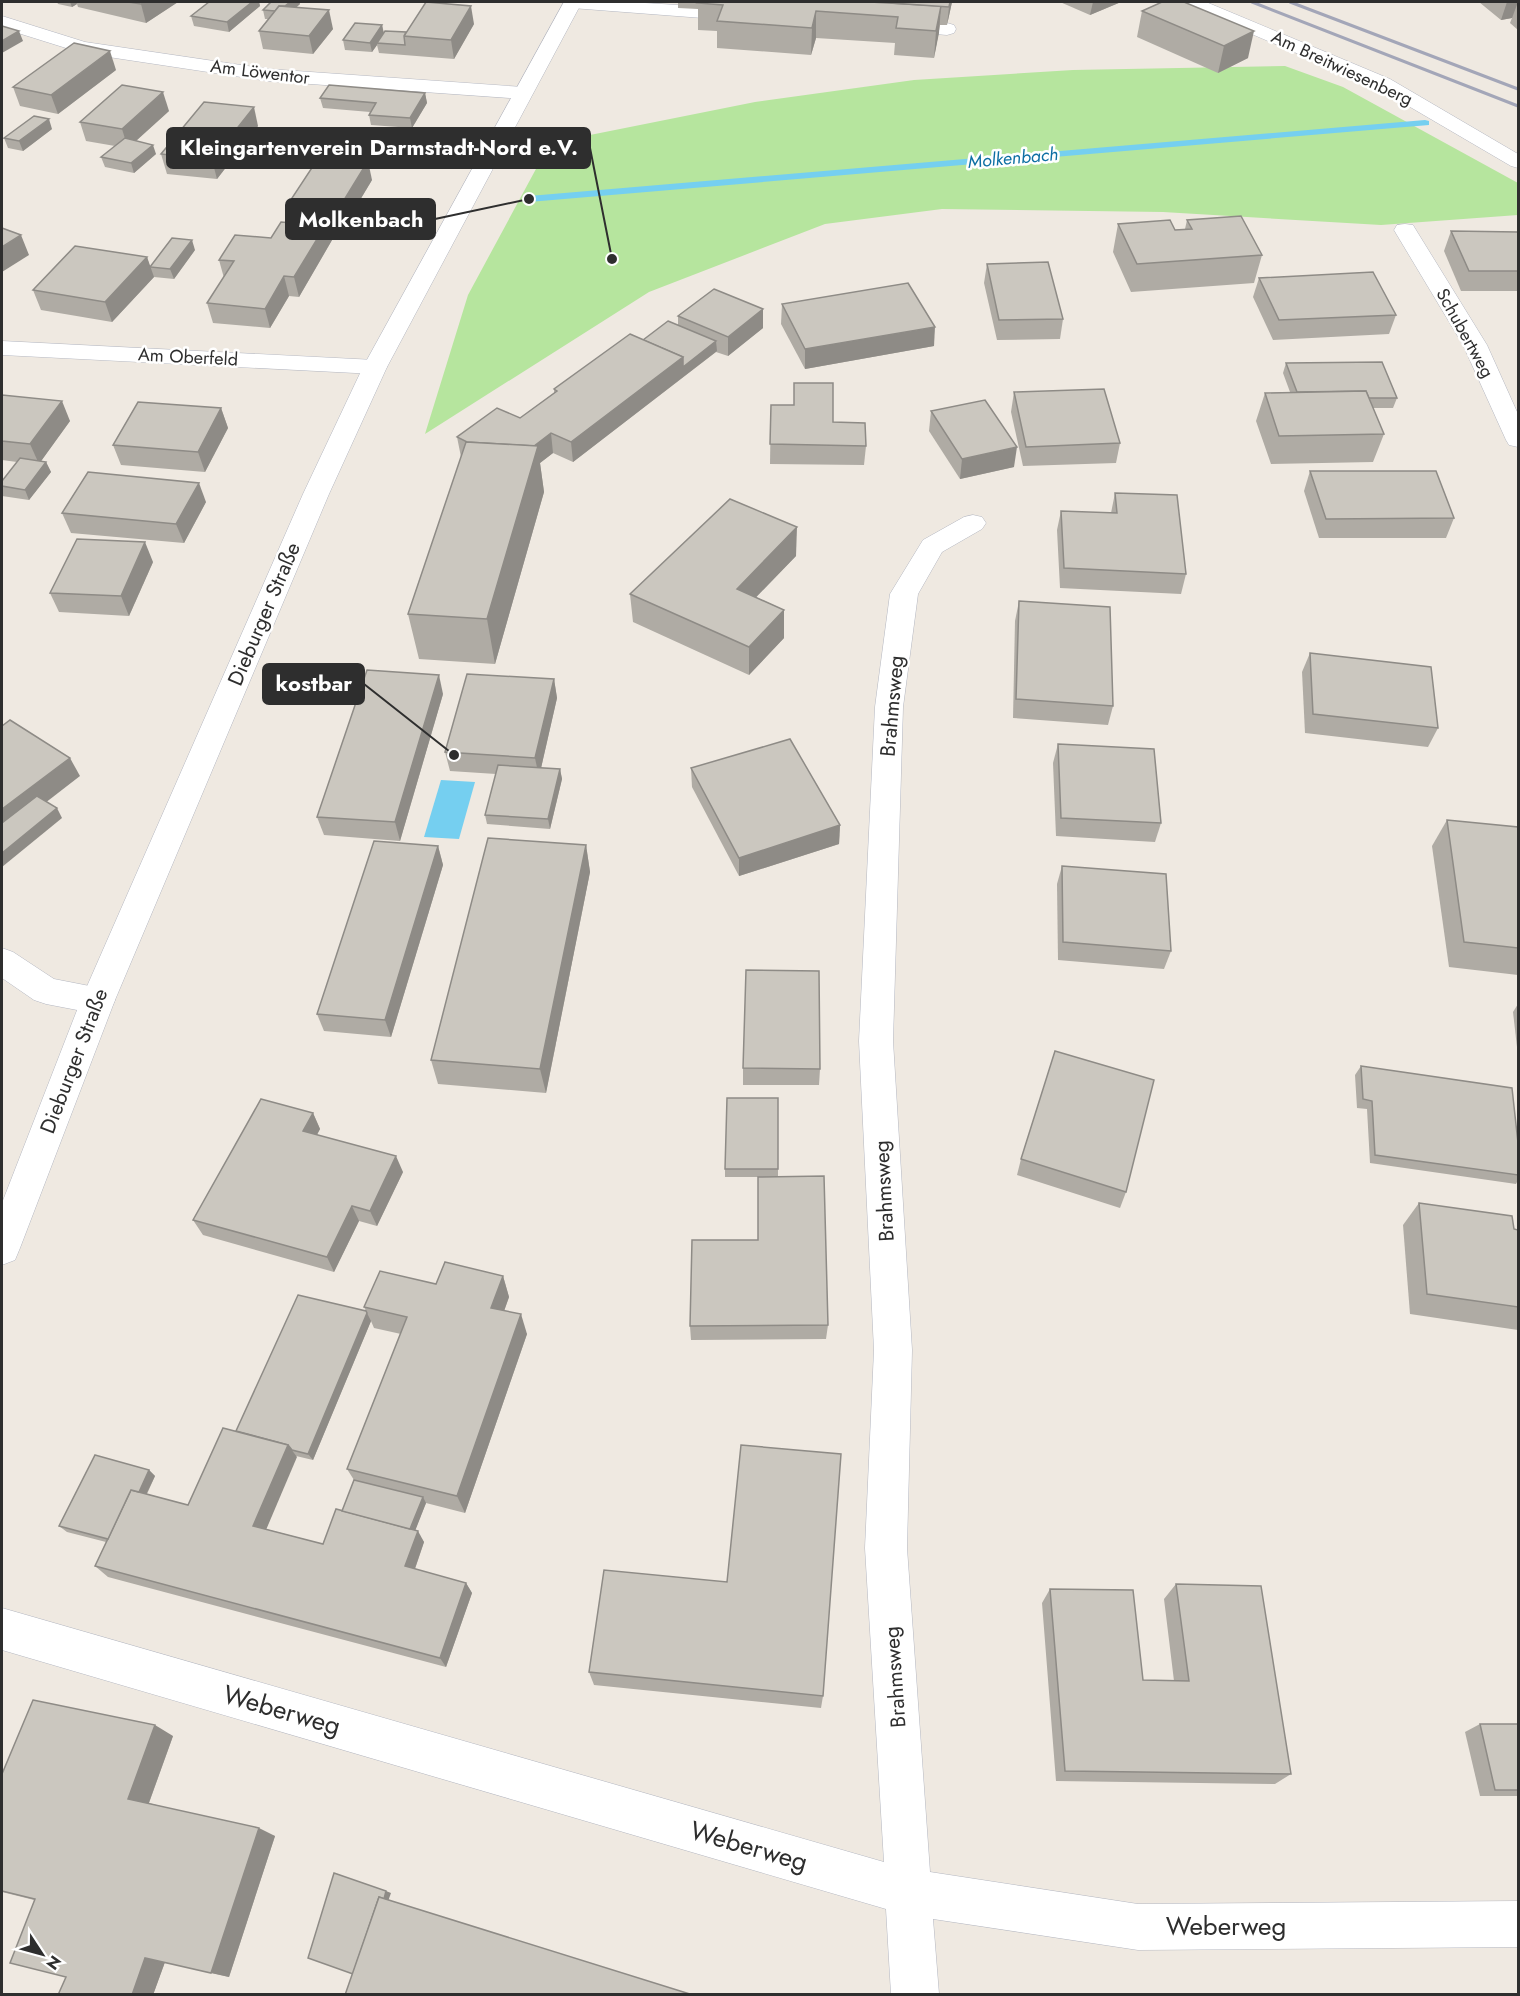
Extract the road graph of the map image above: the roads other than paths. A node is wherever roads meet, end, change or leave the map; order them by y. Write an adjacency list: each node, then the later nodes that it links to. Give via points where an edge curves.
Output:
1 (572, 2): 3 (street); 7 (street, Dieburger Straße)
2 (1192, 2): 8 (street, Am Breitwiesenberg, via 1383,83)
3 (756, 16)
4 (2, 22): 7 (street, Am Löwentor, via 82,46 268,75)
5 (875, 24): 6 (street)
6 (947, 29)
7 (523, 93): 11 (street, Dieburger Straße)
8 (1518, 162)
9 (1405, 230): 12 (street, Schubertweg, via 1475,345)
10 (2, 348): 11 (street, Am Oberfeld)
11 (375, 367): 15 (street, Dieburger Straße, via 316,494)
12 (1518, 440)
13 (973, 523): 18 (street, Brahmsweg, via 932,546 904,594 889,707 876,1041 893,1350 886,1548)
14 (2, 962): 15 (street, via 46,991)
15 (98, 1000): 16 (street, Dieburger Straße)
16 (2, 1248)
17 (2, 1629): 18 (street, Weberweg)
18 (908, 1892): 19 (street, Weberweg, via 1138,1927); 20 (street, Brahmsweg)
19 (1518, 1924)
20 (915, 1995)

